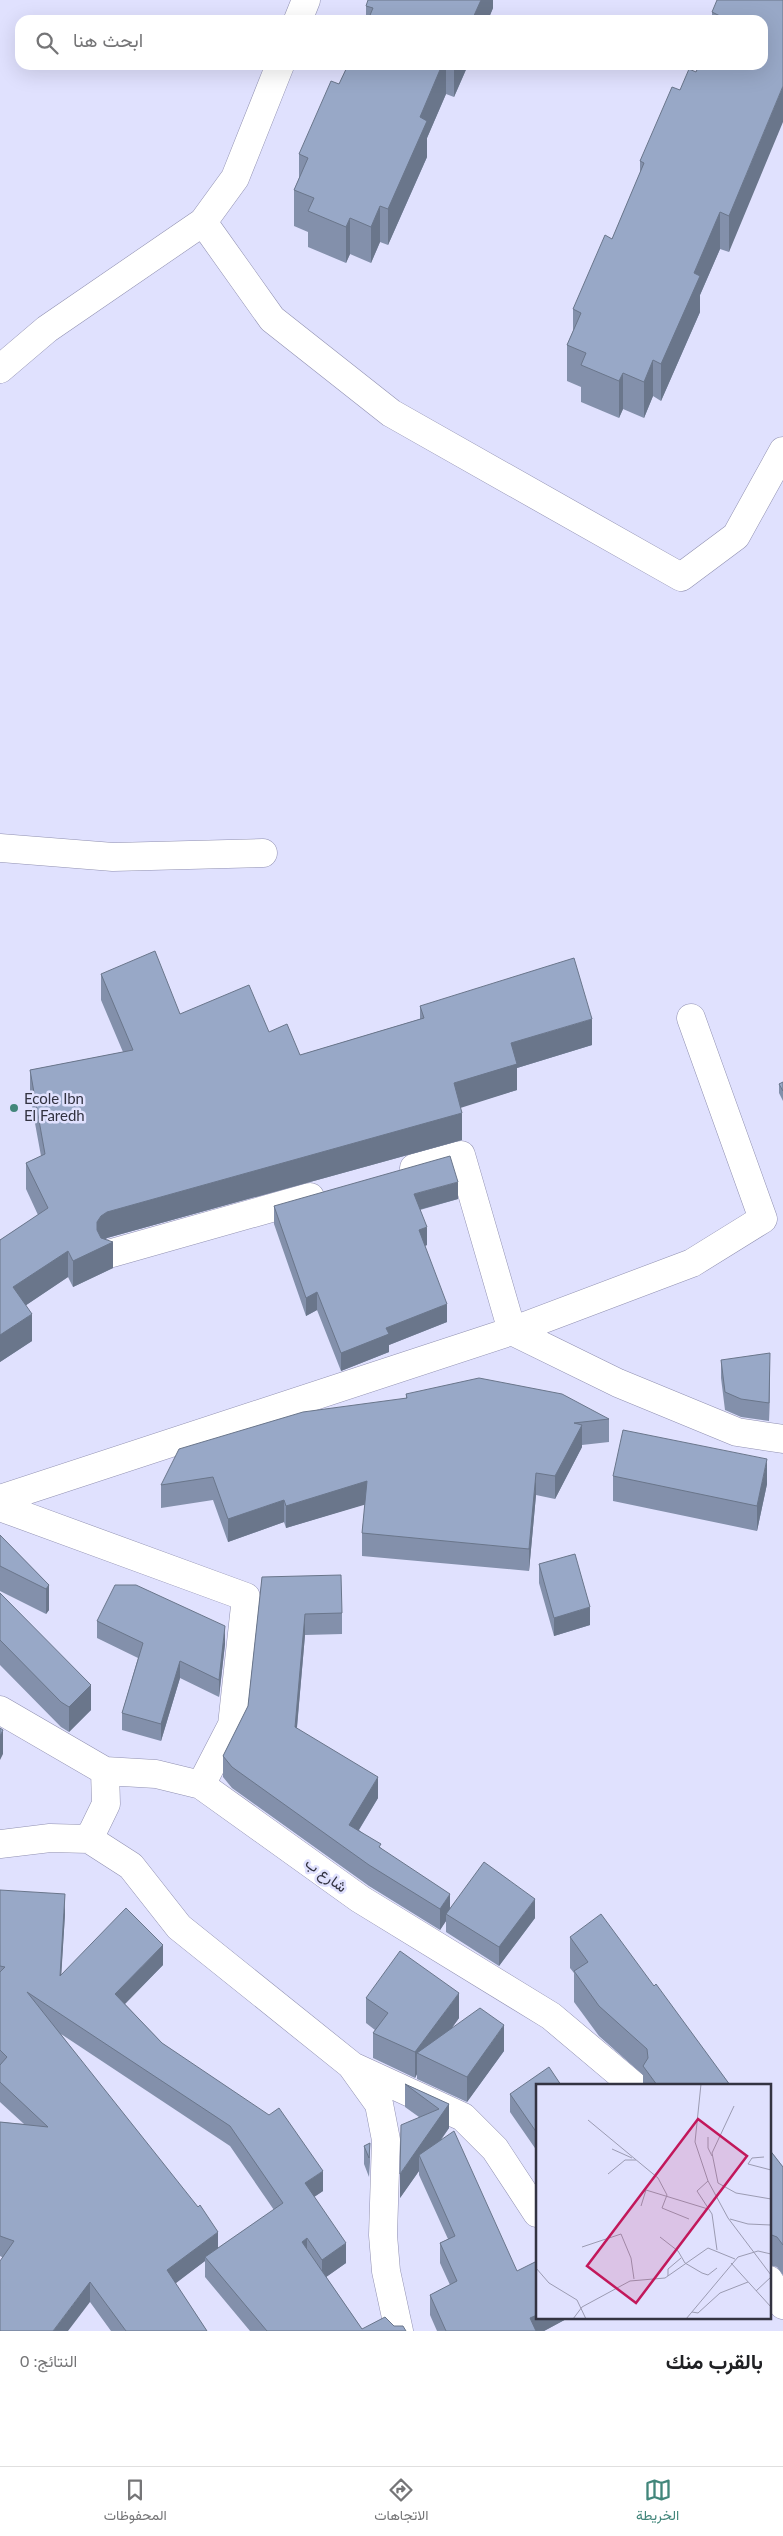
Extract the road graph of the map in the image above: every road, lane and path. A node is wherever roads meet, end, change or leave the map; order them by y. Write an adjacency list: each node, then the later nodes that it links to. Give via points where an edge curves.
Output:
1 (306, 0): 2 (street)
2 (300, 15)
3 (278, 70): 4 (street, via 235,178)
4 (204, 222): 5 (street, via 48,329); 6 (street, via 272,319 391,413 681,577 736,536)
5 (0, 369)
6 (783, 451)
7 (0, 848): 8 (street, via 114,857)
8 (263, 853)
9 (691, 1018): 13 (street, via 763,1220 692,1263)
10 (386, 1176): 13 (street, via 461,1155)
11 (338, 1190): 12 (street)
12 (112, 1253)
13 (512, 1331): 14 (street, via 618,1383 737,1432); 15 (street)
14 (783, 1440)
15 (0, 1500)
16 (0, 1507): 19 (street, via 246,1597 232,1725)
17 (0, 1710): 18 (street, شارع ب)
18 (105, 1771): 19 (street, شارع ب, via 156,1774); 20 (street, via 106,1804)
19 (201, 1785): 23 (street, شارع ب, via 360,1899 551,2016)
20 (89, 1839): 21 (street, via 50,1838); 22 (street, via 131,1866 179,1927)
21 (0, 1844)
22 (351, 2065): 24 (street, via 463,2117 495,2149); 27 (street, via 379,2104 386,2140 383,2235 386,2272)
23 (632, 2084)
24 (536, 2211)
25 (770, 2282): 26 (street)
26 (783, 2305)
27 (399, 2331)

